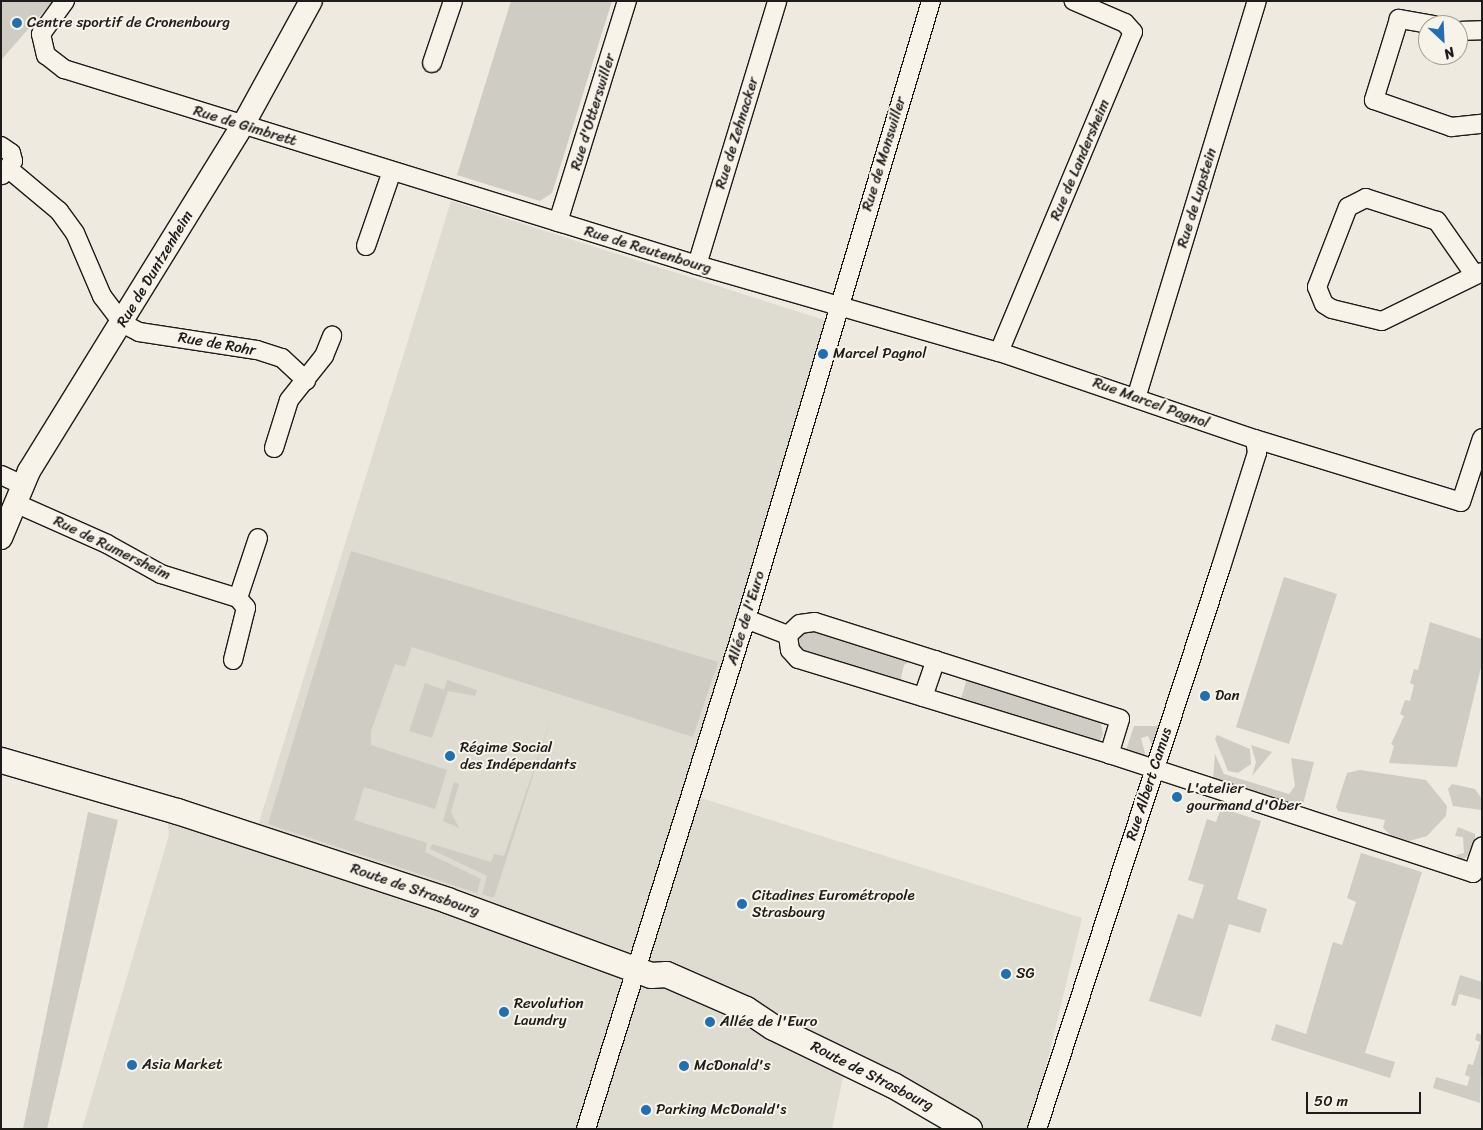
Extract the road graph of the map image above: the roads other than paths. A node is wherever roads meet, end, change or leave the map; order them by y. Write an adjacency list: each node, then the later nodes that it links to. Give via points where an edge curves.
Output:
1 (65, 1): 14 (street, Rue de Gimbrett, via 42,34 43,47 51,62 64,69)
2 (311, 1): 14 (street, Rue de Duntzenheim)
3 (453, 1): 12 (street)
4 (627, 1): 19 (street, Rue d'Otterswiller)
5 (777, 1): 21 (street, Rue de Zehnacker)
6 (931, 1): 23 (street, Rue de Monswiller)
7 (1074, 1): 26 (street, Rue de Landersheim, via 1125,23 1133,32)
8 (1257, 1): 28 (street, Rue de Lupstein)
9 (1418, 22): 13 (street, via 1399,18 1374,100 1450,127)
10 (1482, 30): 11 (street)
11 (1468, 31)
12 (432, 63)
13 (1482, 124)
14 (243, 126): 16 (street, Rue de Gimbrett); 24 (street, Rue de Duntzenheim)
15 (1, 146): 17 (street, via 13,157)
16 (392, 170): 18 (street, Rue de Gimbrett); 20 (street)
17 (5, 172): 24 (street, via 42,194 70,225 102,296)
18 (456, 191): 19 (street, Rue de Reutenbourg)
19 (558, 222): 21 (street, Rue de Reutenbourg)
20 (366, 246)
21 (698, 265): 23 (street, Rue de Reutenbourg)
22 (1478, 273): 22 (street, via 1437,221 1366,198 1348,208 1317,287 1324,304 1332,309 1382,321)
23 (840, 308): 26 (street, Rue Marcel Pagnol); 37 (street, Allée de l'Euro)
24 (122, 323): 27 (street, Rue de Rohr, via 139,332 257,350 282,358); 33 (street, Rue de Duntzenheim)
25 (332, 336): 27 (street, via 324,356)
26 (999, 352): 28 (street, Rue Marcel Pagnol)
27 (306, 380): 31 (street, via 289,400)
28 (1137, 395): 30 (street, Rue Marcel Pagnol)
29 (1482, 438): 30 (street, Rue Marcel Pagnol, via 1461,502)
30 (1255, 439): 44 (street, Rue Albert Camus, via 1257,454)
31 (274, 448)
32 (1, 475): 33 (street, Rue de Rumersheim)
33 (18, 494): 34 (street, Rue de Duntzenheim); 36 (street, Rue de Rumersheim, via 161,574)
34 (1, 538)
35 (258, 538): 36 (street)
36 (238, 598): 39 (street, via 246,608)
37 (746, 619): 38 (street); 46 (street, Allée de l'Euro)
38 (788, 635): 40 (street, via 800,624 815,622); 41 (street, via 790,650 798,659)
39 (233, 660)
40 (936, 660): 41 (street); 42 (street, via 1120,718)
41 (922, 697): 42 (street)
42 (1109, 754): 44 (street)
43 (1, 760): 46 (main road, Route de Strasbourg, via 177,811)
44 (1154, 767): 45 (street, via 1473,874); 49 (street, Rue Albert Camus)
45 (1482, 847)
46 (643, 972): 47 (street, Allée de l'Euro); 48 (main road, Route de Strasbourg, via 666,974 746,1009 773,1027 901,1089)
47 (586, 1129)
48 (968, 1129)
49 (1037, 1129)

